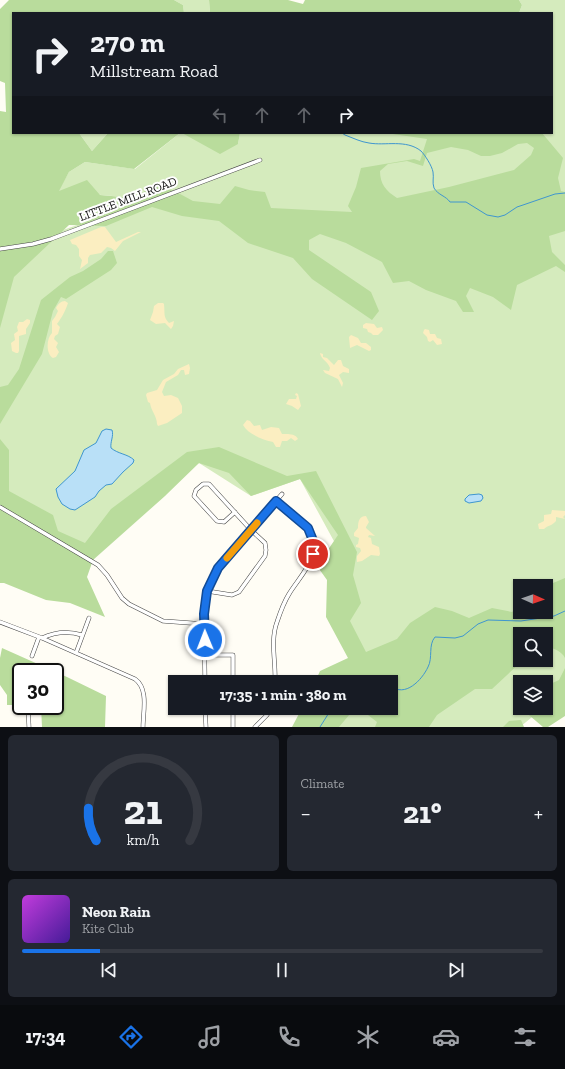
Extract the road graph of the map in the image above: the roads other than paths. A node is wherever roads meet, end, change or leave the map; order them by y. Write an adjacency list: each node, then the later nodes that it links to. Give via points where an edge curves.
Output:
1 (260, 160): 2 (street, LITTLE MILL ROAD, via 51,239)
2 (0, 249)
3 (282, 494): 4 (street)
4 (276, 501): 7 (street); 19 (street, via 308,528 314,543 308,567 288,594 277,622 273,647)
5 (0, 507): 11 (street, via 98,565 129,604 163,621)
6 (235, 512): 6 (street, via 209,484 203,484 196,490 194,496 217,521 224,522); 7 (street)
7 (251, 530): 8 (street, via 218,568); 8 (street, via 265,543 265,556 261,562 239,592 232,596)
8 (207, 591): 11 (street)
9 (89, 618): 12 (street)
10 (0, 622): 13 (street)
11 (204, 624): 15 (street)
12 (82, 635): 13 (street, via 72,632); 14 (street)
13 (41, 637): 14 (street); 16 (street)
14 (76, 653): 25 (street, via 138,681 144,694)
15 (205, 655): 17 (street); 18 (street, via 233,655)
16 (32, 656)
17 (205, 675)
18 (233, 675)
19 (275, 675)
20 (28, 715): 24 (street)
21 (206, 715): 26 (street)
22 (233, 715): 27 (street)
23 (267, 715): 28 (street)
24 (29, 727)
25 (143, 727)
26 (206, 727)
27 (233, 727)
28 (255, 727)

